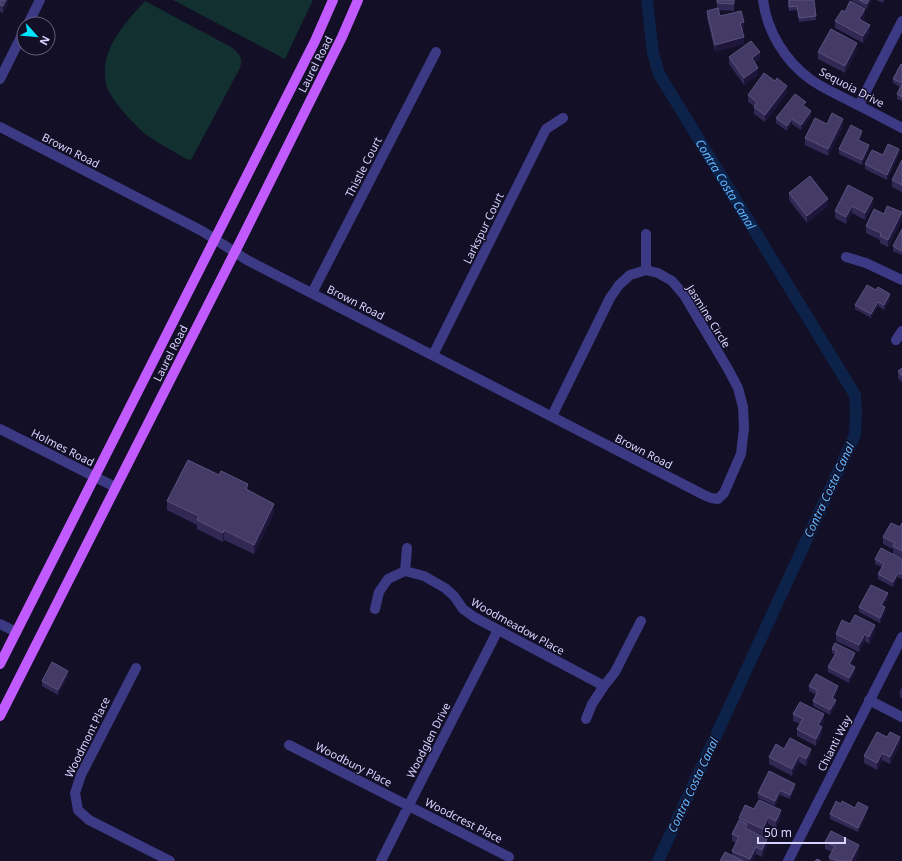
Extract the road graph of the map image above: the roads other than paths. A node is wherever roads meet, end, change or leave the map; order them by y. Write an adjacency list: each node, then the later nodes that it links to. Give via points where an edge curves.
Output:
1 (40, 0): 5 (street)
2 (333, 0): 15 (main road, Laurel Road)
3 (358, 0): 16 (main road, Laurel Road, via 339,44)
4 (763, 0): 10 (street, Sequoia Drive, via 773,35 798,70 823,87)
5 (32, 16)
6 (902, 21): 10 (street)
7 (16, 47): 9 (street)
8 (436, 52): 20 (street, Thistle Court)
9 (0, 78)
10 (859, 105): 13 (street, Sequoia Drive)
11 (563, 118): 23 (street, Larkspur Court, via 546,129)
12 (0, 127): 15 (street, Brown Road)
13 (902, 128)
14 (646, 234): 18 (street)
15 (216, 240): 16 (street, Brown Road); 26 (main road, Laurel Road)
16 (234, 252): 20 (street, Brown Road); 27 (main road, Laurel Road)
17 (846, 258): 19 (street, via 866,263)
18 (646, 270): 24 (street, via 630,275 610,298); 28 (street, Jasmine Circle, via 672,281 684,295 738,388 744,428 741,454 724,493 718,499)
19 (902, 280)
20 (312, 293): 23 (street, Brown Road)
21 (902, 331): 22 (street)
22 (896, 340)
23 (433, 355): 24 (street, Brown Road)
24 (552, 416): 28 (street, Brown Road)
25 (0, 429): 26 (street, Holmes Road)
26 (94, 477): 27 (street, Holmes Road); 35 (main road, Laurel Road)
27 (115, 487): 41 (main road, Laurel Road)
28 (704, 495)
29 (407, 548): 30 (street)
30 (405, 571): 31 (street, via 388,579 379,592); 34 (street, Woodmeadow Place, via 424,576 445,588 463,609)
31 (375, 608)
32 (641, 622): 39 (street, via 615,672)
33 (0, 624): 35 (street)
34 (498, 630): 39 (street, Woodmeadow Place); 45 (street, Woodglen Drive)
35 (16, 632): 37 (main road, Laurel Road)
36 (902, 637): 40 (street, Chianti Way)
37 (0, 664)
38 (136, 668): 47 (street, Woodmont Place, via 74,793 78,810 89,820)
39 (604, 686): 43 (street)
40 (869, 700): 42 (street); 49 (street, Chianti Way)
41 (0, 716)
42 (902, 717)
43 (586, 718)
44 (289, 745): 45 (street, Woodbury Place)
45 (408, 805): 46 (street, Woodcrest Place); 48 (street, Woodglen Drive)
46 (509, 857)
47 (170, 861)
48 (381, 861)
49 (788, 861)

